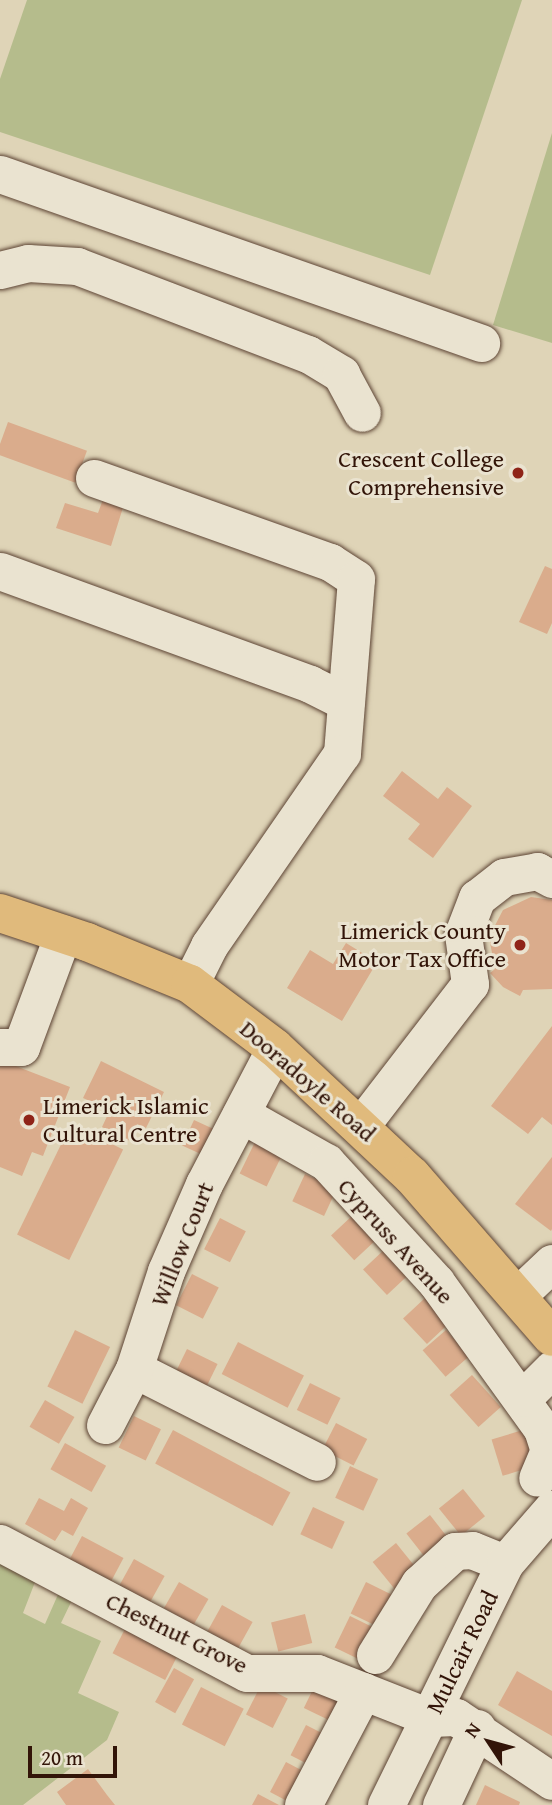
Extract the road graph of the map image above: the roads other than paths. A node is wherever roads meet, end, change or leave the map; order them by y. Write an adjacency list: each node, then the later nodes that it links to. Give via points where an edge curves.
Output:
1 (0, 174): 3 (street)
2 (0, 270): 4 (street, via 28,263 77,266 308,354 341,374)
3 (481, 343)
4 (362, 413)
5 (94, 478): 7 (street, via 330,562 356,579)
6 (0, 571): 7 (street, via 310,684)
7 (346, 702): 11 (street, via 342,753 209,946)
8 (552, 879): 15 (street, via 537,872 505,877 477,898 463,934 470,984)
9 (0, 913): 10 (main road, Dooradoyle Road)
10 (63, 934): 11 (main road, Dooradoyle Road); 12 (street, via 22,1047)
11 (190, 984): 13 (main road, Dooradoyle Road)
12 (0, 1047)
13 (275, 1048): 14 (street, Willow Court); 15 (main road, Dooradoyle Road)
14 (240, 1114): 19 (street, Willow Court, via 166,1272); 21 (street, Cypruss Avenue, via 326,1162 436,1282)
15 (362, 1124): 17 (main road, Dooradoyle Road)
16 (552, 1263): 17 (street)
17 (517, 1296): 18 (main road, Dooradoyle Road)
18 (552, 1337)
19 (134, 1369): 22 (street, Willow Court); 23 (street)
20 (552, 1369): 21 (street)
21 (523, 1398): 24 (street, Cypruss Avenue, via 549,1450)
22 (105, 1425)
23 (317, 1462)
24 (545, 1494): 26 (street, Mulcair Road)
25 (0, 1543): 28 (street, Chestnut Grove, via 247,1673 317,1673)
26 (505, 1563): 27 (street, via 472,1550 455,1551 419,1584); 29 (street, Mulcair Road)
27 (375, 1655)
28 (363, 1691): 29 (street, Chestnut Grove); 32 (street)
29 (431, 1718): 30 (street, Chestnut Grove, via 456,1717); 33 (street, Mulcair Road)
30 (477, 1728): 31 (street, Chestnut Grove); 34 (street)
31 (552, 1781)
32 (303, 1805)
33 (386, 1805)
34 (441, 1805)

